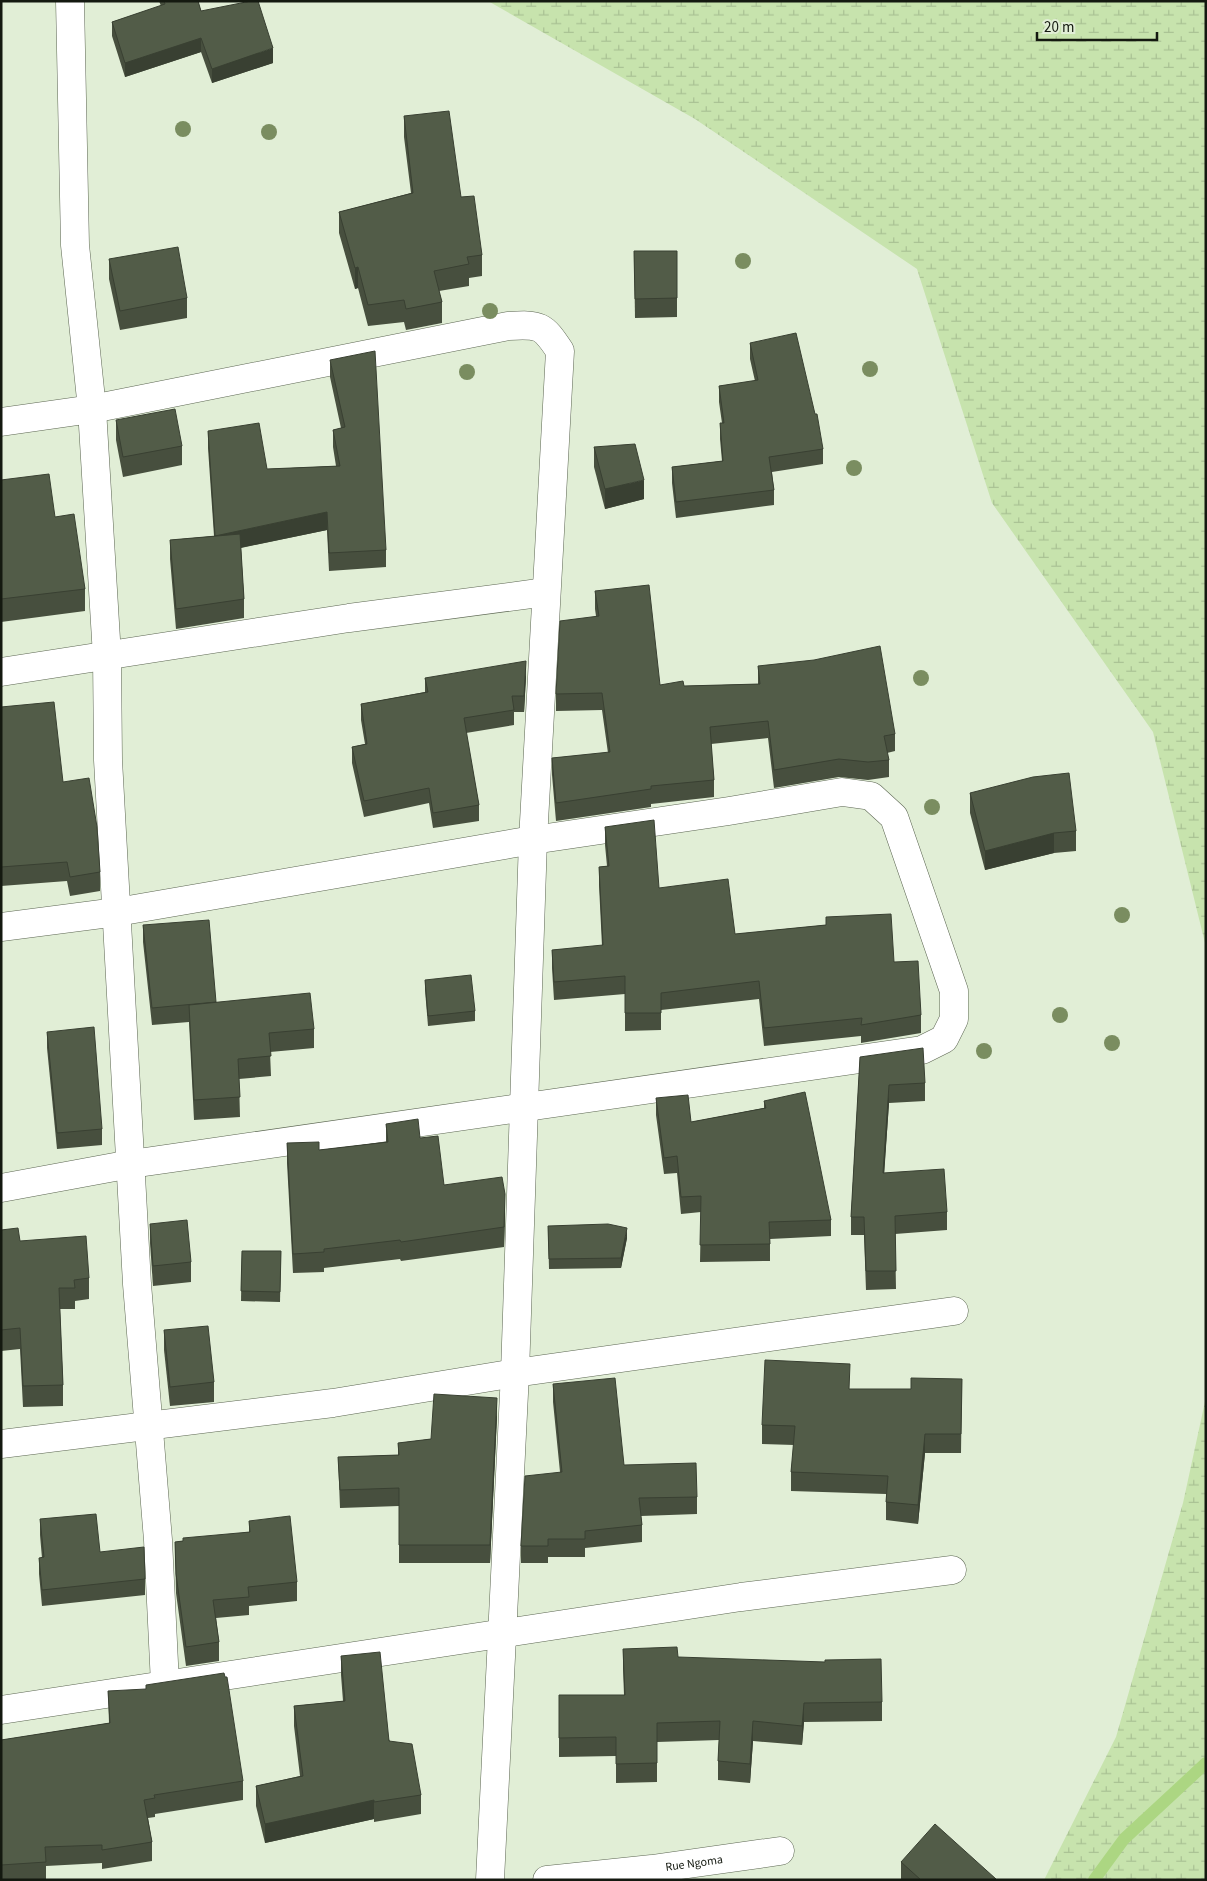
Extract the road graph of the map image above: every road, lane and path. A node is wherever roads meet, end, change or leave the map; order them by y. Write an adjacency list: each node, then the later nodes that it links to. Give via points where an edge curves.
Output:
1 (70, 1): 2 (street, via 75,245)
2 (92, 409): 3 (street); 4 (street, via 508,326 531,325 547,331 560,351); 5 (street)
3 (1, 422)
4 (546, 592): 5 (street, via 348,618); 7 (street)
5 (107, 656): 6 (street); 8 (street, via 108,760)
6 (1, 672)
7 (533, 840): 8 (street); 10 (street); 10 (street, via 842,792 871,796 894,817 954,991 954,1019 944,1039 922,1050)
8 (117, 912): 9 (street); 11 (street)
9 (1, 927)
10 (526, 1107): 11 (street); 14 (street)
11 (131, 1164): 12 (street); 15 (street)
12 (1, 1188)
13 (954, 1311): 14 (street)
14 (515, 1373): 15 (street, via 333,1403); 18 (street)
15 (147, 1427): 16 (street); 19 (street, via 158,1540)
16 (1, 1444)
17 (952, 1570): 18 (street, via 741,1597)
18 (501, 1634): 19 (street); 22 (street)
19 (164, 1684): 20 (street)
20 (1, 1710)
21 (780, 1850): 23 (street, Rue Ngoma)
22 (490, 1880)
23 (547, 1880)

